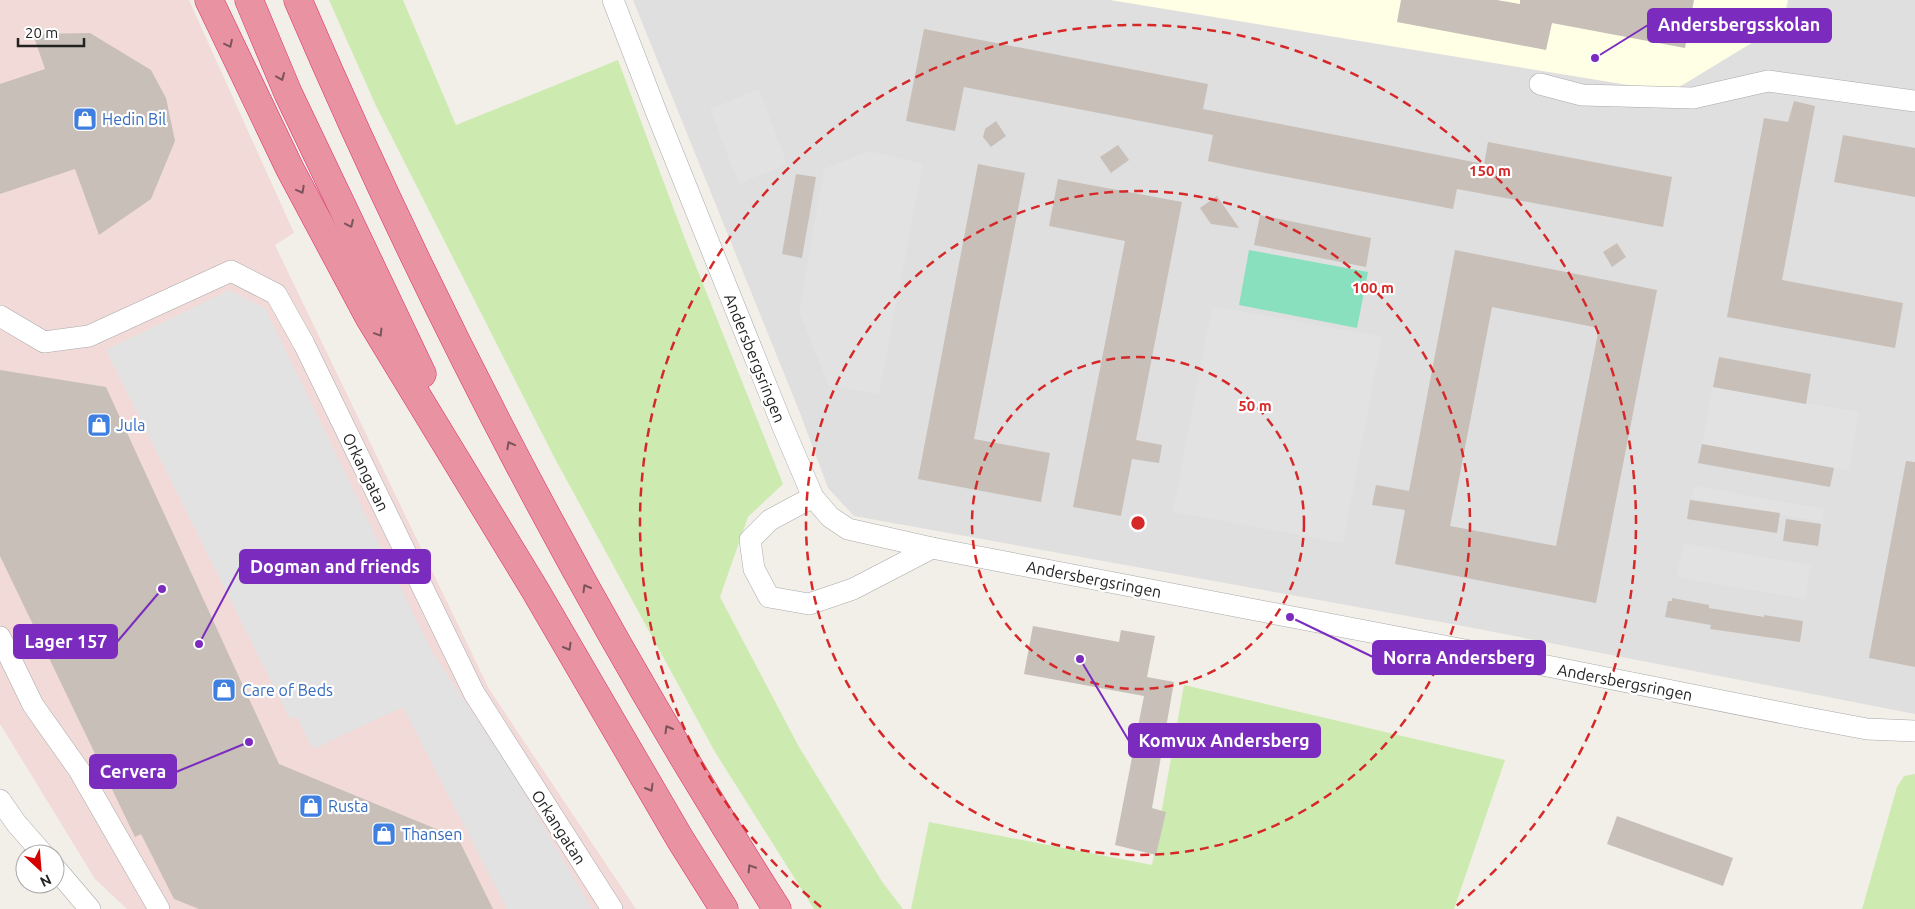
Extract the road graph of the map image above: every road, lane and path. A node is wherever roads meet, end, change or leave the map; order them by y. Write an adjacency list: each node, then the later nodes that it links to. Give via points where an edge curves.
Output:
1 (209, 0): 10 (highway, one-way to 10, via 290,169 369,317)
2 (249, 0): 10 (highway, one-way to 10, via 288,93 424,378)
3 (298, 0): 20 (highway, one-way to 3, via 719,818 575,569 463,355 342,104)
4 (613, 0): 8 (street, Andersbergsringen, via 782,427)
5 (1540, 84): 6 (street, via 1582,95 1693,98 1768,81)
6 (1915, 101)
7 (0, 316): 18 (street, Orkangatan, via 44,342 89,336 230,271 276,294 304,344 474,694)
8 (813, 497): 9 (street, Andersbergsringen, via 830,517 848,529); 9 (street, via 770,520 750,540 754,569 769,597 809,604 853,589)
9 (932, 548): 12 (street, Andersbergsringen, via 1867,729)
10 (535, 590): 19 (highway, one-way to 19)
11 (0, 637): 17 (street, via 33,705 79,770)
12 (1915, 731)
13 (0, 800): 14 (street)
14 (34, 844)
15 (65, 880): 16 (street)
16 (90, 909)
17 (159, 909)
18 (612, 909)
19 (724, 909)
20 (778, 909)

